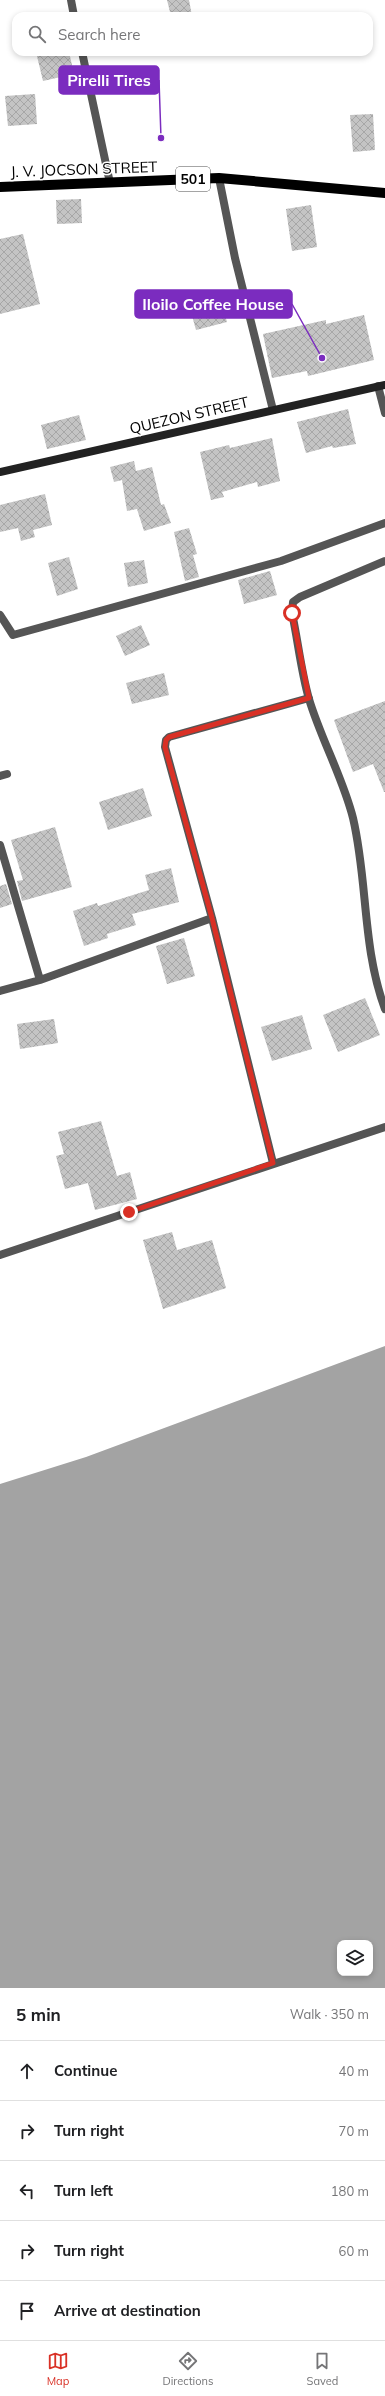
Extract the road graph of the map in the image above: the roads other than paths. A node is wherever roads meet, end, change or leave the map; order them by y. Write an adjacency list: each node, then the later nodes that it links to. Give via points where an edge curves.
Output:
1 (71, 0): 2 (street)
2 (73, 12)
3 (83, 56): 5 (street)
4 (219, 178): 5 (main road, J. V. JOCSON STREET / 501); 7 (main road, J. V. JOCSON STREET / 501); 9 (street, via 235,258)
5 (110, 183): 6 (main road, J. V. JOCSON STREET / 501)
6 (0, 187)
7 (385, 193)
8 (381, 386): 9 (main road, QUEZON STREET); 10 (street)
9 (273, 410): 11 (main road, QUEZON STREET)
10 (385, 413)
11 (0, 472)
12 (385, 523): 14 (street, via 281,561 13,635)
13 (385, 561): 15 (street, via 293,602 292,613)
14 (0, 615)
15 (309, 698): 17 (street, via 169,737 166,740 165,747); 20 (street, via 353,818 361,867 368,945)
16 (0, 845): 18 (street)
17 (212, 918): 18 (street); 22 (street)
18 (40, 980): 19 (street)
19 (0, 991)
20 (385, 1009)
21 (385, 1127): 22 (street)
22 (273, 1163): 23 (street)
23 (0, 1255)

